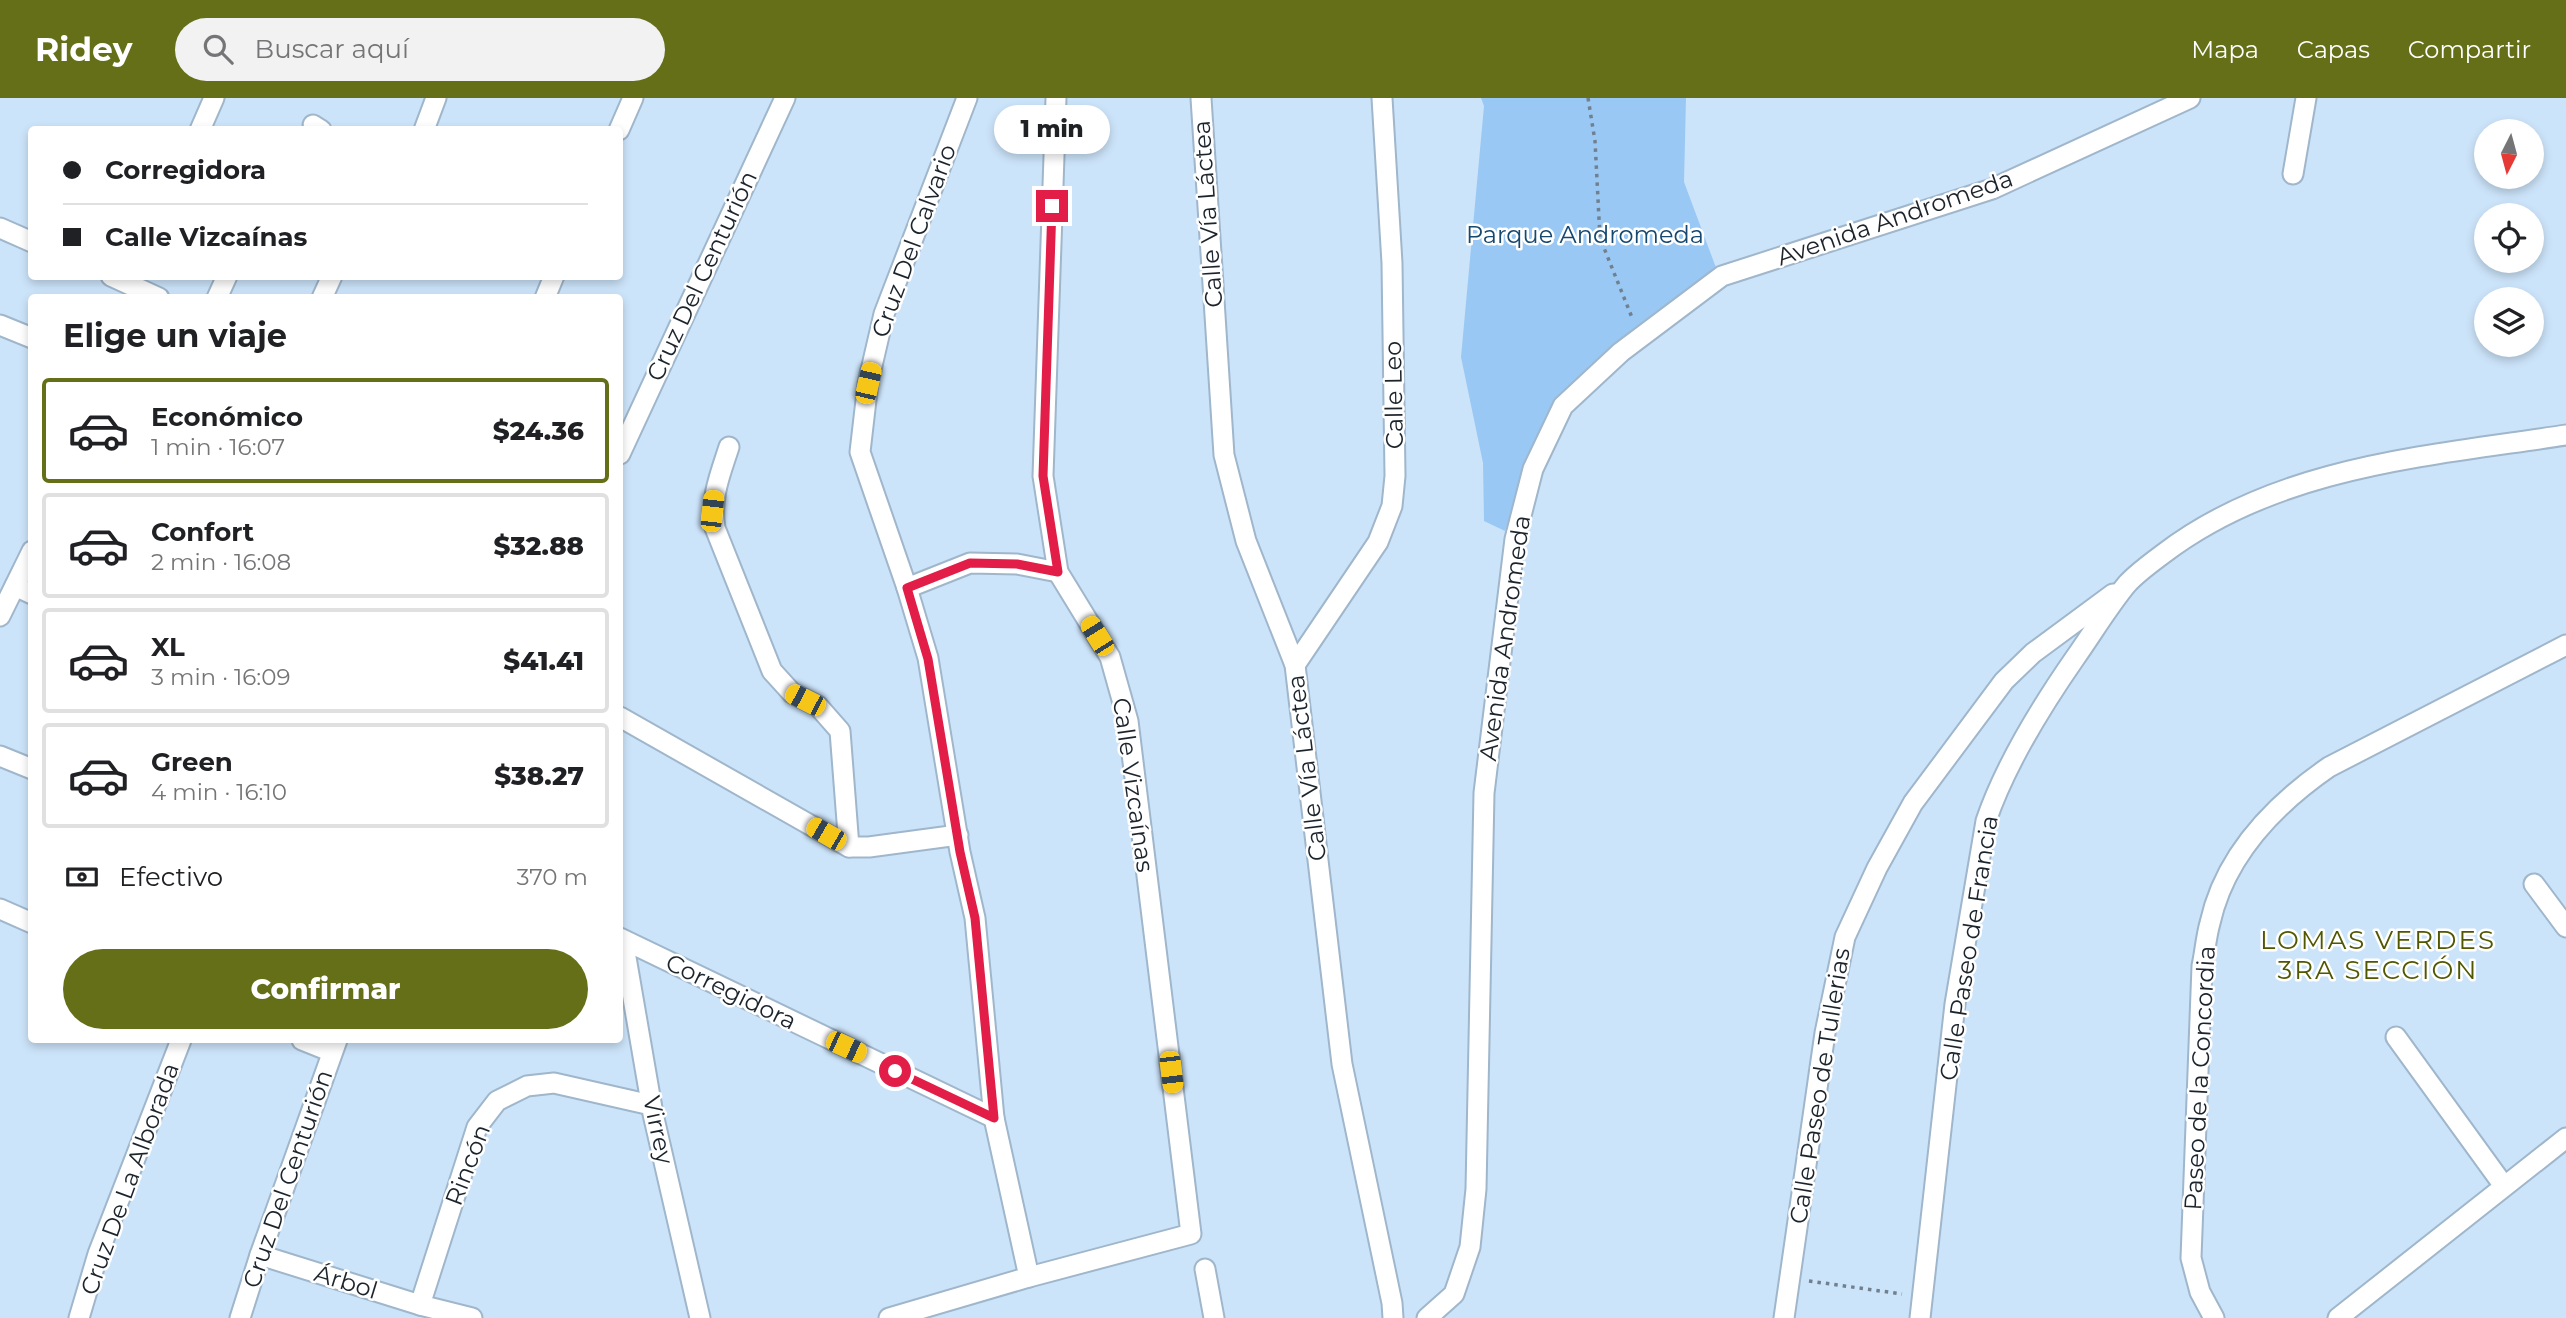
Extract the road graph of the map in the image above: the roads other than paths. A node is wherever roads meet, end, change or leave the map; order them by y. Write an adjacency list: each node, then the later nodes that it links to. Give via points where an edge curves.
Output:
1 (214, 98): 11 (street)
2 (436, 98): 12 (street)
3 (633, 98): 13 (street)
4 (785, 98): 22 (street, Cruz Del Centurión)
5 (967, 98): 27 (street, Cruz Del Calvario, via 884,314 868,383 860,452)
6 (1056, 98): 25 (street, Calle Vizcaínas, via 1043,476)
7 (1202, 98): 31 (street, Calle Vía Láctea, via 1224,455 1246,541)
8 (1382, 98): 31 (street, Calle Leo, via 1392,276 1395,476 1391,506 1378,541)
9 (2190, 98): 61 (street, Avenida Andromeda, via 1992,189 1722,276 1563,406 1533,469 1515,540 1484,793 1476,1189 1470,1247 1454,1294)
10 (2306, 98): 14 (street)
11 (202, 126)
12 (426, 126)
13 (621, 126)
14 (2293, 174)
15 (0, 228): 16 (street)
16 (28, 240)
17 (126, 280): 18 (street)
18 (149, 294)
19 (0, 325): 20 (street)
20 (28, 336)
21 (2566, 435): 26 (street, Calle Paseo de Francia, via 2364,467 2283,490 2183,539)
22 (623, 447)
23 (729, 447): 36 (street, via 715,490 715,528 772,671 792,693 818,706 840,731)
24 (28, 568): 28 (street)
25 (1058, 572): 27 (street, via 1017,564 970,563); 52 (street, Calle Vizcaínas, via 1110,657 1128,721 1191,1234)
26 (2128, 583): 62 (street, Calle Paseo de Tullerias, via 2033,653 2004,681 1913,803 1844,937 1825,1033); 63 (street, Calle Paseo de Francia, via 2049,696 1986,821 1955,1004)
27 (907, 588): 35 (street, Cruz Del Calvario, via 928,659)
28 (23, 590): 29 (street)
29 (0, 616)
30 (2566, 645): 64 (street, Paseo de la Concordia, via 2329,767 2273,811 2232,867 2210,922 2202,966 2191,1258 2200,1292)
31 (1295, 665): 60 (street, Calle Vía Láctea, via 1342,1063)
32 (623, 719): 36 (street)
33 (0, 756): 34 (street)
34 (28, 767)
35 (958, 835): 36 (street); 47 (street, Cruz Del Calvario, via 975,918)
36 (849, 847)
37 (2534, 884): 40 (street)
38 (0, 909): 39 (street)
39 (28, 921)
40 (2566, 927)
41 (623, 940): 47 (street, Corregidora)
42 (623, 950): 46 (street, Virrey)
43 (2396, 1037): 49 (street)
44 (180, 1043): 54 (street, Cruz De La Alborada, via 98,1254)
45 (334, 1046): 50 (street, Cruz Del Centurión)
46 (651, 1105): 53 (street, Rincón, via 554,1083 527,1086 497,1101 478,1127); 57 (street, Virrey)
47 (994, 1118): 52 (street, Cruz Del Calvario)
48 (2566, 1138): 49 (street)
49 (2504, 1186): 65 (street)
50 (260, 1255): 53 (street, Árbol); 55 (street, Cruz Del Centurión)
51 (1205, 1269): 59 (street)
52 (1029, 1277): 58 (street)
53 (420, 1305): 56 (street, Árbol)
54 (79, 1318)
55 (240, 1318)
56 (472, 1318)
57 (700, 1318)
58 (889, 1318)
59 (1214, 1318)
60 (1393, 1318)
61 (1427, 1318)
62 (1784, 1318)
63 (1920, 1318)
64 (2214, 1318)
65 (2338, 1318)

